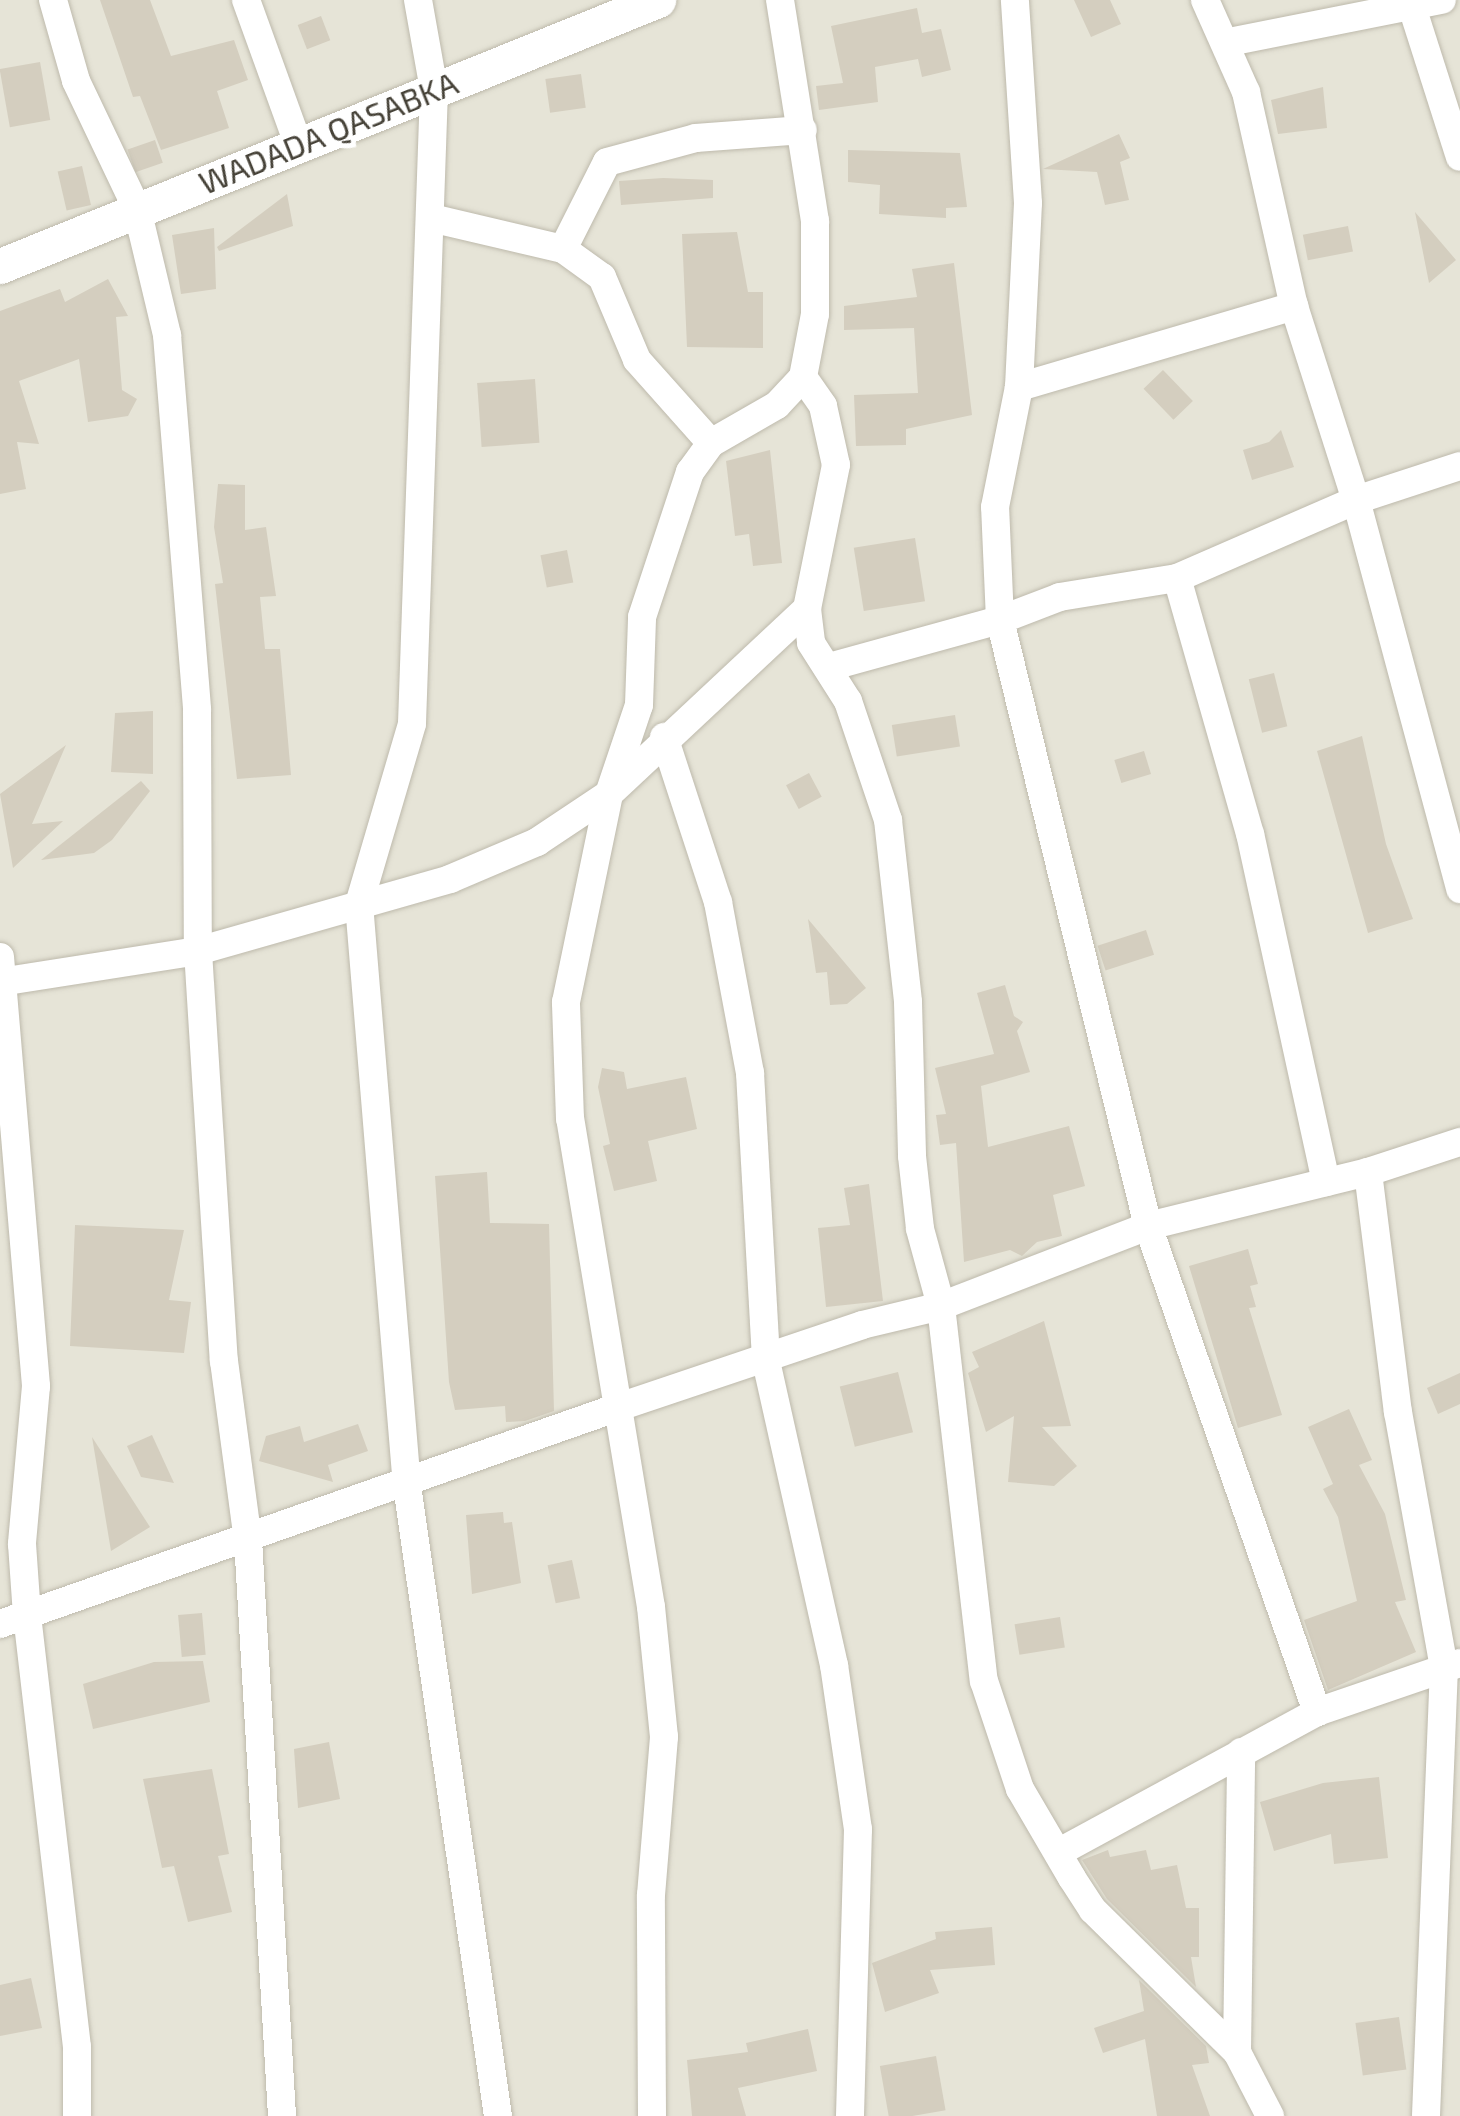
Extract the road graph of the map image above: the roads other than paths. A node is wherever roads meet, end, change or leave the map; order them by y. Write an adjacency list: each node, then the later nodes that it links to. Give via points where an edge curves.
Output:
1 (52, 0): 15 (street, via 76,80)
2 (246, 0): 13 (street)
3 (418, 0): 11 (street)
4 (780, 0): 12 (street)
5 (1015, 0): 21 (street, via 1028,203)
6 (1205, 0): 10 (street)
7 (1442, 0): 9 (street)
8 (644, 2): 11 (street, WADADA QASABKA)
9 (1413, 10): 10 (street); 14 (street)
10 (1229, 42): 19 (street)
11 (434, 90): 13 (street, WADADA QASABKA); 16 (street)
12 (804, 130): 17 (street, via 696,138 607,162); 20 (street, via 815,314)
13 (298, 144): 15 (street, WADADA QASABKA)
14 (1460, 156)
15 (137, 208): 18 (street, WADADA QASABKA); 33 (street, via 168,336 196,710)
16 (431, 218): 17 (street); 32 (street, via 412,724)
17 (563, 249): 22 (street, via 602,277 637,360)
18 (0, 266)
19 (1294, 306): 21 (street); 24 (street)
20 (803, 377): 22 (street, via 777,405); 26 (street, via 823,406 836,464)
21 (1020, 387): 27 (street, via 995,508)
22 (711, 442): 30 (street, via 671,516 642,617 639,705)
23 (1460, 466): 24 (street)
24 (1356, 500): 25 (street); 31 (street)
25 (1177, 578): 27 (street, via 1060,597); 37 (street, via 1250,834)
26 (807, 609): 28 (street, via 812,642); 29 (street)
27 (1000, 620): 28 (street); 38 (street)
28 (829, 668): 39 (street, via 873,767 888,820 908,1002 912,1156 920,1229)
29 (664, 737): 30 (street); 40 (street, via 718,902 750,1073)
30 (608, 794): 32 (street, via 536,842 450,879); 41 (street, via 566,1002 570,1118 594,1243)
31 (1460, 890)
32 (359, 904): 33 (street); 42 (street)
33 (198, 951): 34 (street); 43 (street, via 224,1360)
34 (2, 973): 44 (street, via 36,1386)
35 (1460, 1142): 36 (street)
36 (1368, 1172): 37 (street); 45 (street, via 1398,1412)
37 (1326, 1182): 38 (street)
38 (1148, 1226): 39 (street); 46 (street)
39 (940, 1306): 40 (street); 48 (street, via 984,1681 1020,1788)
40 (766, 1361): 41 (street); 54 (street, via 834,1665 858,1829)
41 (614, 1409): 42 (street); 53 (street, via 651,1607 664,1737 651,1895)
42 (408, 1486): 43 (street); 52 (street)
43 (248, 1540): 44 (street); 51 (street)
44 (13, 1619): 50 (street, via 77,2046)
45 (1452, 1665): 46 (street); 56 (street)
46 (1316, 1712): 47 (street)
47 (1241, 1752): 48 (street); 49 (street)
48 (1061, 1851): 49 (street, via 1094,1910)
49 (1237, 2052): 55 (street)
50 (77, 2116)
51 (282, 2116)
52 (498, 2116)
53 (652, 2116)
54 (850, 2116)
55 (1270, 2116)
56 (1426, 2116)

